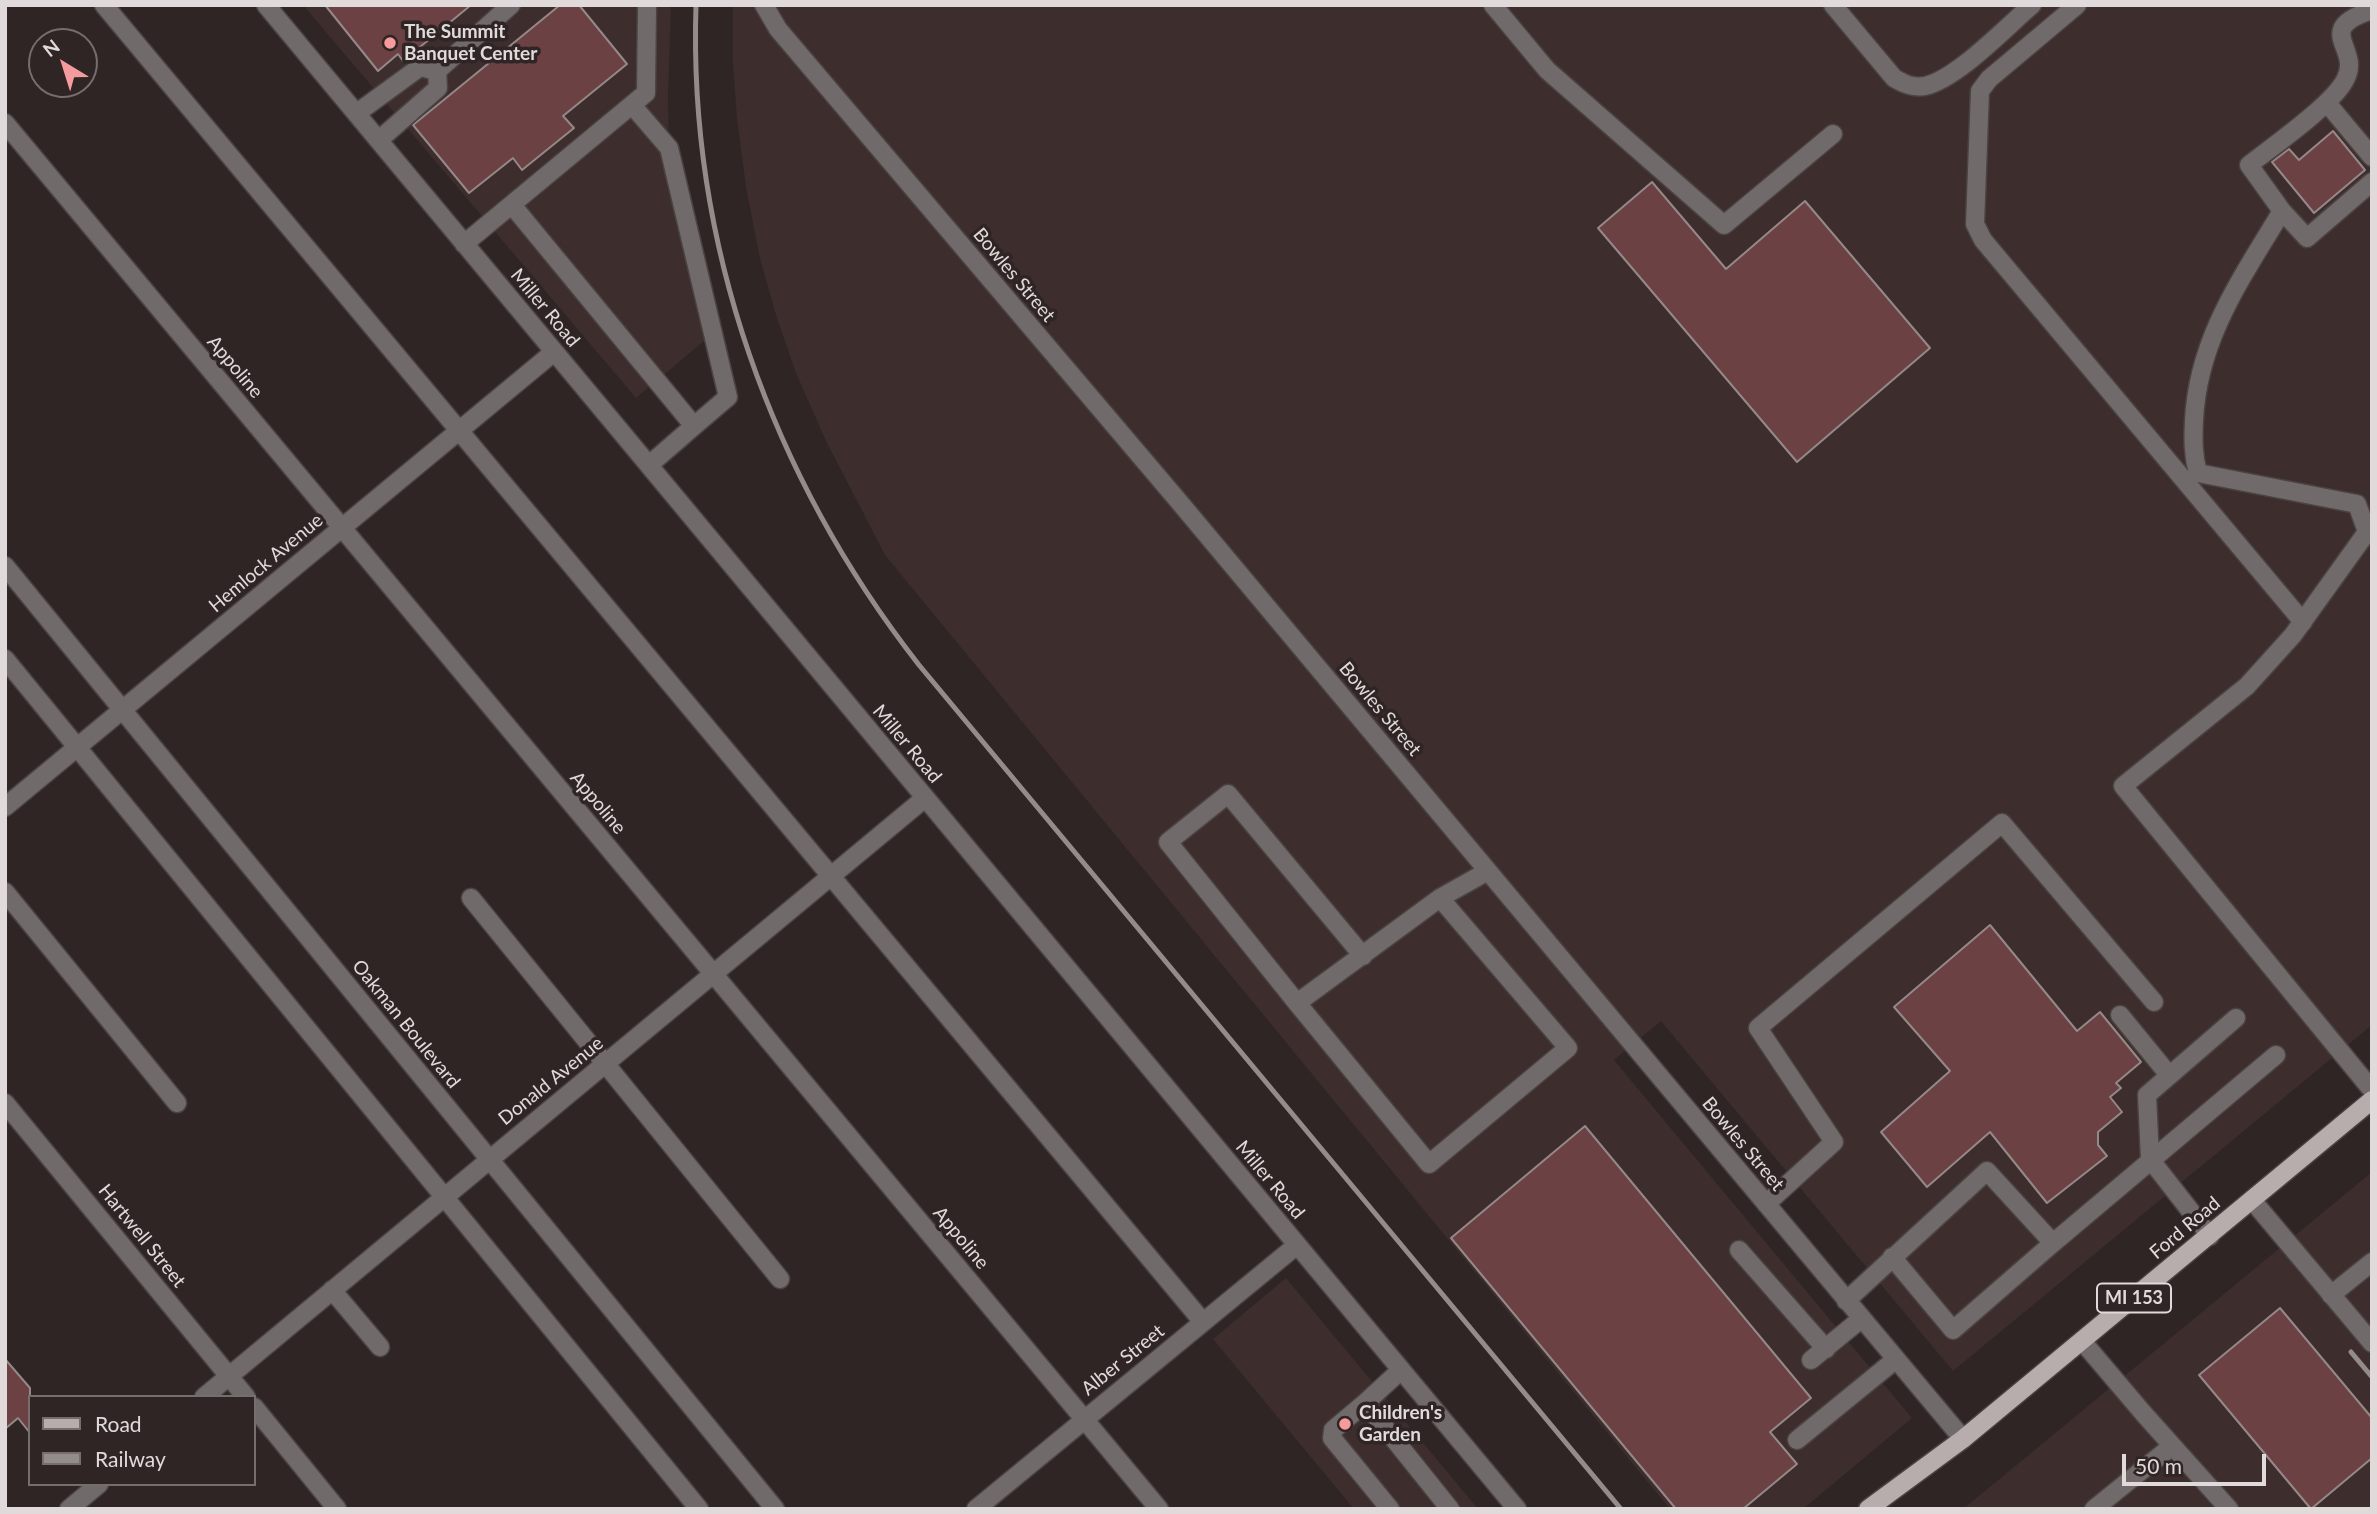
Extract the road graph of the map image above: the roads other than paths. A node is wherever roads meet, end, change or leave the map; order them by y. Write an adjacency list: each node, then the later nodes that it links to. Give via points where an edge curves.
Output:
1 (104, 5): 25 (street)
2 (266, 5): 14 (street, Miller Road)
3 (511, 5): 11 (street)
4 (648, 5): 13 (street, via 646,93)
5 (764, 5): 38 (street, Bowles Street, via 778,29)
6 (1493, 5): 16 (street, via 1548,70 1724,225)
7 (1833, 5): 8 (street, via 1894,78 1923,86 1958,68)
8 (2032, 5)
9 (2077, 5): 27 (street, via 1989,79 1980,92 1975,224 1983,240)
10 (2372, 10): 12 (street, via 2352,17 2343,26 2347,78)
11 (437, 71): 14 (street, via 420,67); 17 (street, via 438,88)
12 (2327, 103): 18 (street); 21 (street, via 2249,165)
13 (632, 105): 20 (street); 24 (street, via 669,148 728,397)
14 (357, 113): 17 (street, Miller Road)
15 (5, 123): 29 (street, Appoline)
16 (1833, 134)
17 (379, 140): 22 (street, Miller Road)
18 (2372, 157)
19 (2372, 182): 21 (street, via 2307,238)
20 (512, 205): 22 (street); 24 (street)
21 (2283, 211): 27 (street, via 2226,303 2205,356 2195,407)
22 (464, 244): 23 (street, Miller Road)
23 (554, 352): 25 (street, Hemlock Avenue); 26 (street, Miller Road)
24 (694, 426): 26 (street)
25 (459, 430): 29 (street, Hemlock Avenue); 39 (street)
26 (649, 465): 36 (street, Miller Road)
27 (2194, 480): 28 (street); 32 (street)
28 (2364, 501): 30 (street)
29 (342, 527): 34 (street, Hemlock Avenue); 44 (street, Appoline)
30 (2369, 531): 32 (street)
31 (5, 566): 34 (street, Oakman Boulevard)
32 (2303, 622): 52 (street, via 2247,686 2123,786)
33 (5, 659): 35 (street)
34 (122, 709): 35 (street, Hemlock Avenue); 56 (street, Oakman Boulevard)
35 (78, 747): 37 (street, Hemlock Avenue); 57 (street)
36 (925, 798): 39 (street, Donald Avenue); 62 (street, Miller Road)
37 (5, 807)
38 (1488, 871): 42 (street); 59 (street, Bowles Street)
39 (831, 877): 44 (street, Donald Avenue); 71 (street)
40 (5, 892): 54 (street)
41 (471, 898): 50 (street)
42 (1440, 898): 43 (street); 46 (street, via 1568,1048 1429,1164)
43 (1363, 956): 46 (street); 46 (street, via 1228,794 1168,842)
44 (714, 974): 50 (street, Donald Avenue); 82 (street, Appoline)
45 (2154, 1002): 59 (street, via 2002,823 1758,1028 1834,1142)
46 (1297, 1003)
47 (2120, 1015): 51 (street)
48 (2236, 1018): 51 (street)
49 (2276, 1055): 55 (street)
50 (607, 1063): 56 (street, Donald Avenue); 66 (street)
51 (2169, 1075): 55 (street, via 2147,1095)
52 (2371, 1101): 58 (main road, Ford Road / MI 153)
53 (5, 1103): 77 (street, Hartwell Street)
54 (177, 1103)
55 (2150, 1159): 60 (street); 61 (street)
56 (490, 1160): 57 (street, Donald Avenue); 91 (street, Oakman Boulevard)
57 (445, 1196): 67 (street, Donald Avenue); 90 (street)
58 (2252, 1200): 60 (main road, Ford Road / MI 153); 68 (street)
59 (1766, 1204): 69 (street, Bowles Street)
60 (2210, 1236): 72 (main road, Ford Road / MI 153)
61 (2053, 1243): 64 (street, via 1987,1171); 64 (street, via 1953,1330)
62 (1297, 1245): 71 (street, Alber Street); 76 (street, Miller Road)
63 (1740, 1250): 70 (street, via 1819,1355)
64 (1892, 1258): 69 (street)
65 (2372, 1262): 68 (street)
66 (780, 1279)
67 (332, 1290): 74 (street); 77 (street, Donald Avenue)
68 (2331, 1295): 73 (street)
69 (1846, 1301): 70 (street, Bowles Street)
70 (1861, 1319): 75 (street, Bowles Street)
71 (1203, 1322): 82 (street, Alber Street)
72 (2082, 1341): 83 (main road, Ford Road / MI 153); 85 (street)
73 (2372, 1343)
74 (380, 1347)
75 (1895, 1360): 83 (street, Bowles Street); 84 (street)
76 (1401, 1370): 80 (street); 96 (street, Miller Road)
77 (229, 1376): 78 (street, Donald Avenue); 79 (street, Hartwell Street)
78 (206, 1395)
79 (244, 1395)
80 (1365, 1403): 94 (street, via 1333,1430 1332,1438); 95 (street)
81 (256, 1409): 89 (street)
82 (1085, 1419): 92 (street, Alber Street); 93 (street, Appoline)
83 (1963, 1439): 87 (main road, Ford Road / MI 153)
84 (1797, 1440)
85 (2172, 1446): 99 (street); 100 (street)
86 (97, 1486): 88 (street)
87 (1894, 1492): 97 (main road, Ford Road / MI 153); 98 (main road, Ford Road / MI 153)
88 (69, 1509)
89 (337, 1509)
90 (699, 1509)
91 (775, 1509)
92 (976, 1509)
93 (1159, 1509)
94 (1390, 1509)
95 (1450, 1509)
96 (1517, 1509)
97 (1868, 1509)
98 (1880, 1509)
99 (2094, 1509)
100 (2229, 1509)

